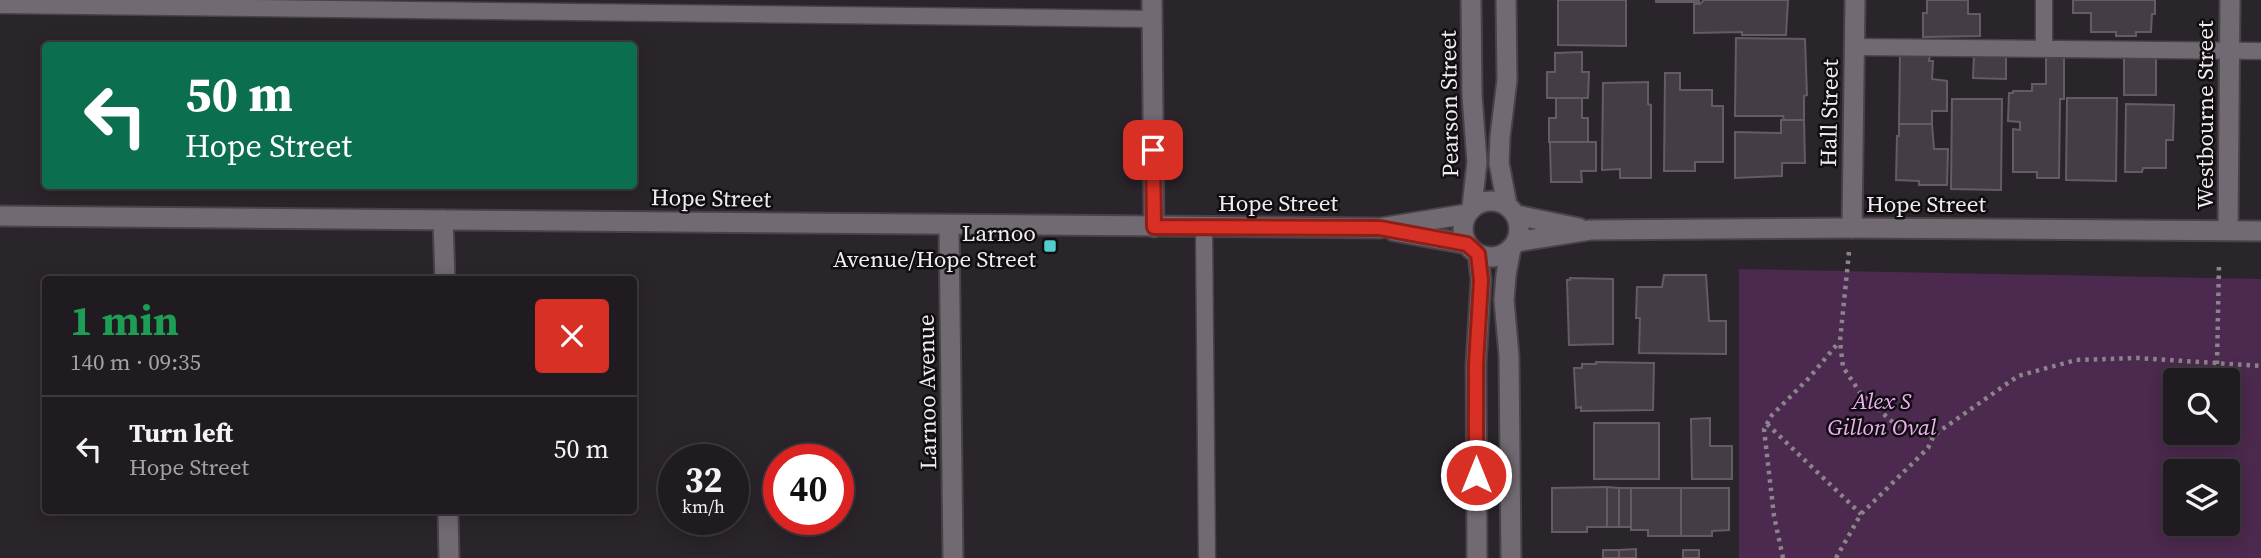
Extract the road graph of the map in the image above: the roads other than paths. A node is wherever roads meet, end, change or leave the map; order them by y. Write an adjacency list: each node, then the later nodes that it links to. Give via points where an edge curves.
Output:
1 (1471, 0): 12 (street, Pearson Street, via 1477,162)
2 (1506, 0): 13 (street, via 1507,80 1500,163)
3 (1855, 0): 8 (street, Hall Street)
4 (2044, 0): 9 (lane)
5 (2230, 0): 10 (street, Westbourne Street)
6 (0, 5): 7 (lane)
7 (1152, 10): 17 (street)
8 (1854, 47): 9 (lane); 20 (street, Hall Street)
9 (2044, 49): 10 (lane)
10 (2230, 50): 11 (lane); 22 (street, Westbourne Street)
11 (2261, 51)
12 (1470, 210): 13 (street, via 1489,200); 19 (street, Hope Street); 25 (street, via 1462,229)
13 (1511, 210): 21 (street, Hope Street); 24 (street, via 1519,224)
14 (0, 216): 15 (street, Hope Street)
15 (443, 220): 16 (street, Hope Street); 26 (street)
16 (949, 225): 17 (street, Hope Street); 29 (street, Larnoo Avenue)
17 (1154, 227): 18 (street, Hope Street)
18 (1203, 227): 19 (street, Hope Street); 30 (lane)
19 (1380, 228): 25 (street, Hope Street)
20 (1852, 228): 21 (street, Hope Street); 22 (street, Hope Street)
21 (1590, 230): 24 (street, Hope Street)
22 (2228, 230): 23 (street, Hope Street)
23 (2261, 231)
24 (1513, 245): 25 (street, via 1496,256); 32 (street, via 1504,300)
25 (1473, 249): 31 (street, via 1481,280 1476,364)
26 (444, 276)
27 (448, 514): 28 (street)
28 (449, 558)
29 (953, 558)
30 (1207, 558)
31 (1477, 558)
32 (1511, 558)

